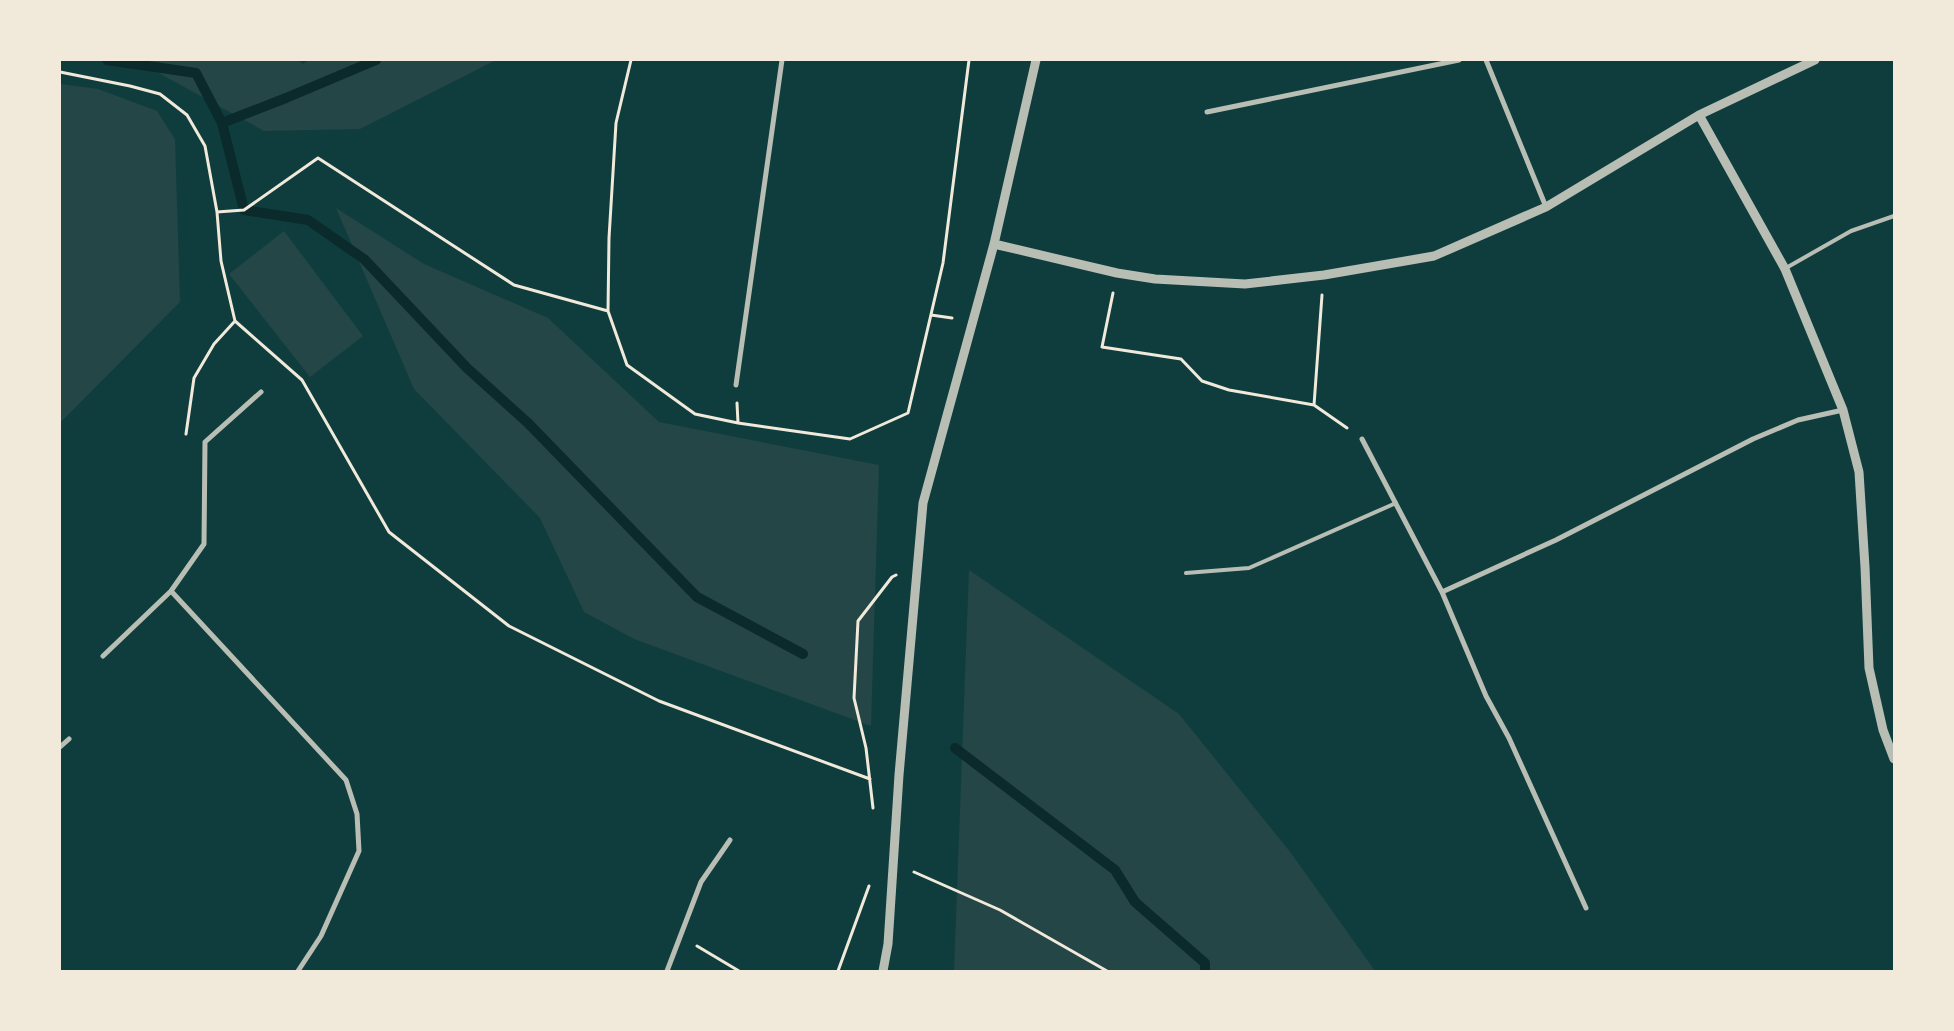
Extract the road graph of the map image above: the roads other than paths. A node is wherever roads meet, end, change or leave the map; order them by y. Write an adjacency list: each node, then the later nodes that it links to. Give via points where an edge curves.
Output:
1 (782, 60): 12 (street)
2 (1036, 60): 10 (street)
3 (1459, 60): 6 (street)
4 (1486, 60): 8 (street)
5 (1815, 60): 7 (street)
6 (1207, 112)
7 (1700, 115): 8 (street); 11 (street)
8 (1546, 207): 10 (street, via 1434,256 1245,284 1155,279 1117,273)
9 (1894, 216): 11 (lane, via 1851,231)
10 (994, 244): 28 (street, via 923,503 888,944)
11 (1785, 269): 14 (street)
12 (736, 386)
13 (261, 392): 18 (street, via 205,442 204,544)
14 (1843, 410): 19 (street, via 1798,420 1753,439 1556,540); 23 (street, via 1859,472 1869,668 1883,730)
15 (1362, 439): 16 (street)
16 (1396, 502): 17 (lane, via 1249,568); 19 (street)
17 (1186, 573)
18 (171, 591): 20 (street); 26 (street, via 346,780 357,814 359,850 321,936)
19 (1442, 592): 25 (street, via 1486,696 1509,738)
20 (103, 656)
21 (69, 739): 22 (street)
22 (60, 747)
23 (1894, 759)
24 (730, 840): 27 (street, via 701,882)
25 (1586, 908)
26 (298, 971)
27 (667, 971)
28 (883, 971)

